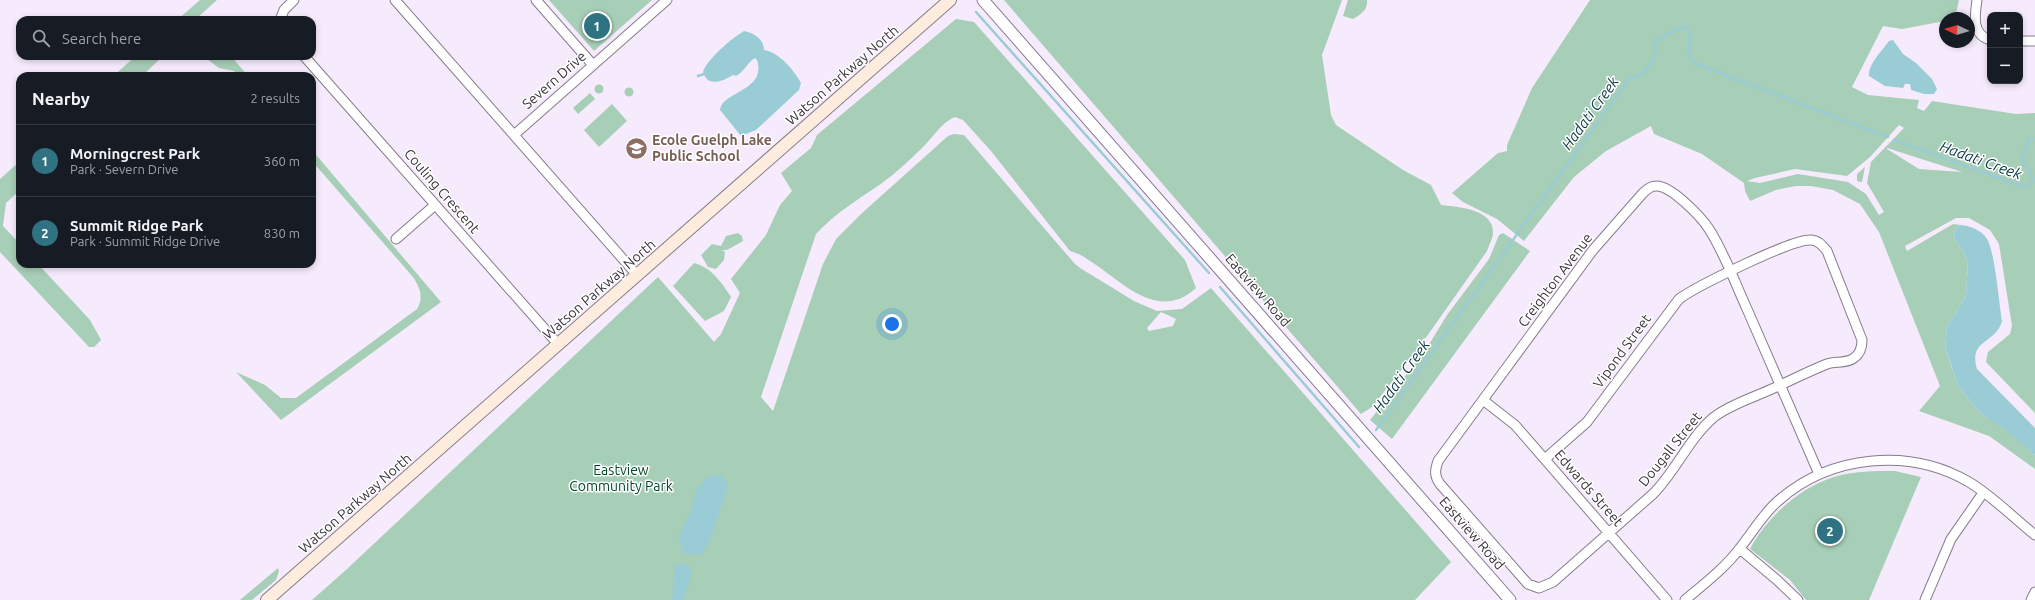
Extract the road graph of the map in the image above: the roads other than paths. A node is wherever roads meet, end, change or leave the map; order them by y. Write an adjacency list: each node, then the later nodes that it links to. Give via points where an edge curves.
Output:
1 (294, 0): 8 (street)
2 (395, 0): 14 (street)
3 (536, 0): 13 (street)
4 (667, 0): 13 (street, Severn Drive)
5 (950, 0): 18 (main road, Watson Parkway North)
6 (983, 0): 30 (street, Eastview Road)
7 (1977, 0): 9 (street, via 1975,23 1981,35)
8 (282, 16)
9 (1987, 38)
10 (2023, 41): 11 (street)
11 (2035, 42)
12 (308, 60): 15 (street, Couling Crescent)
13 (593, 65): 14 (street, Severn Drive)
14 (514, 134): 18 (street)
15 (435, 205): 16 (street); 19 (street, Couling Crescent)
16 (396, 239)
17 (1730, 272): 20 (street, Creighton Avenue); 20 (street, Vipond Street, via 1803,241 1820,243 1828,251 1862,340 1860,352 1852,360 1829,364); 21 (street, Creighton Avenue, via 1715,238 1701,219 1671,191 1656,186 1648,188 1593,250); 22 (street, Vipond Street, via 1679,299 1587,422)
18 (637, 275): 19 (main road, Watson Parkway North)
19 (558, 344): 29 (main road, Watson Parkway North)
20 (1780, 385): 23 (street, Creighton Avenue); 25 (street, Dougall Street, via 1714,417 1662,484)
21 (1483, 400): 22 (street, Edwards Street, via 1515,425); 25 (street, Creighton Avenue, via 1438,461 1435,476 1528,584 1539,588 1553,582)
22 (1545, 459): 25 (street, Edwards Street)
23 (1819, 474): 24 (street, via 1853,463 1886,460 1906,462 1950,472); 27 (street, via 1778,501)
24 (1983, 493): 26 (street); 34 (street, via 1951,539)
25 (1609, 532): 31 (street, Edwards Street)
26 (2035, 535)
27 (1740, 549): 32 (street); 33 (street)
28 (2035, 592): 35 (street)
29 (268, 600)
30 (1510, 600)
31 (1667, 600)
32 (1685, 600)
33 (1798, 600)
34 (1925, 600)
35 (2031, 600)

